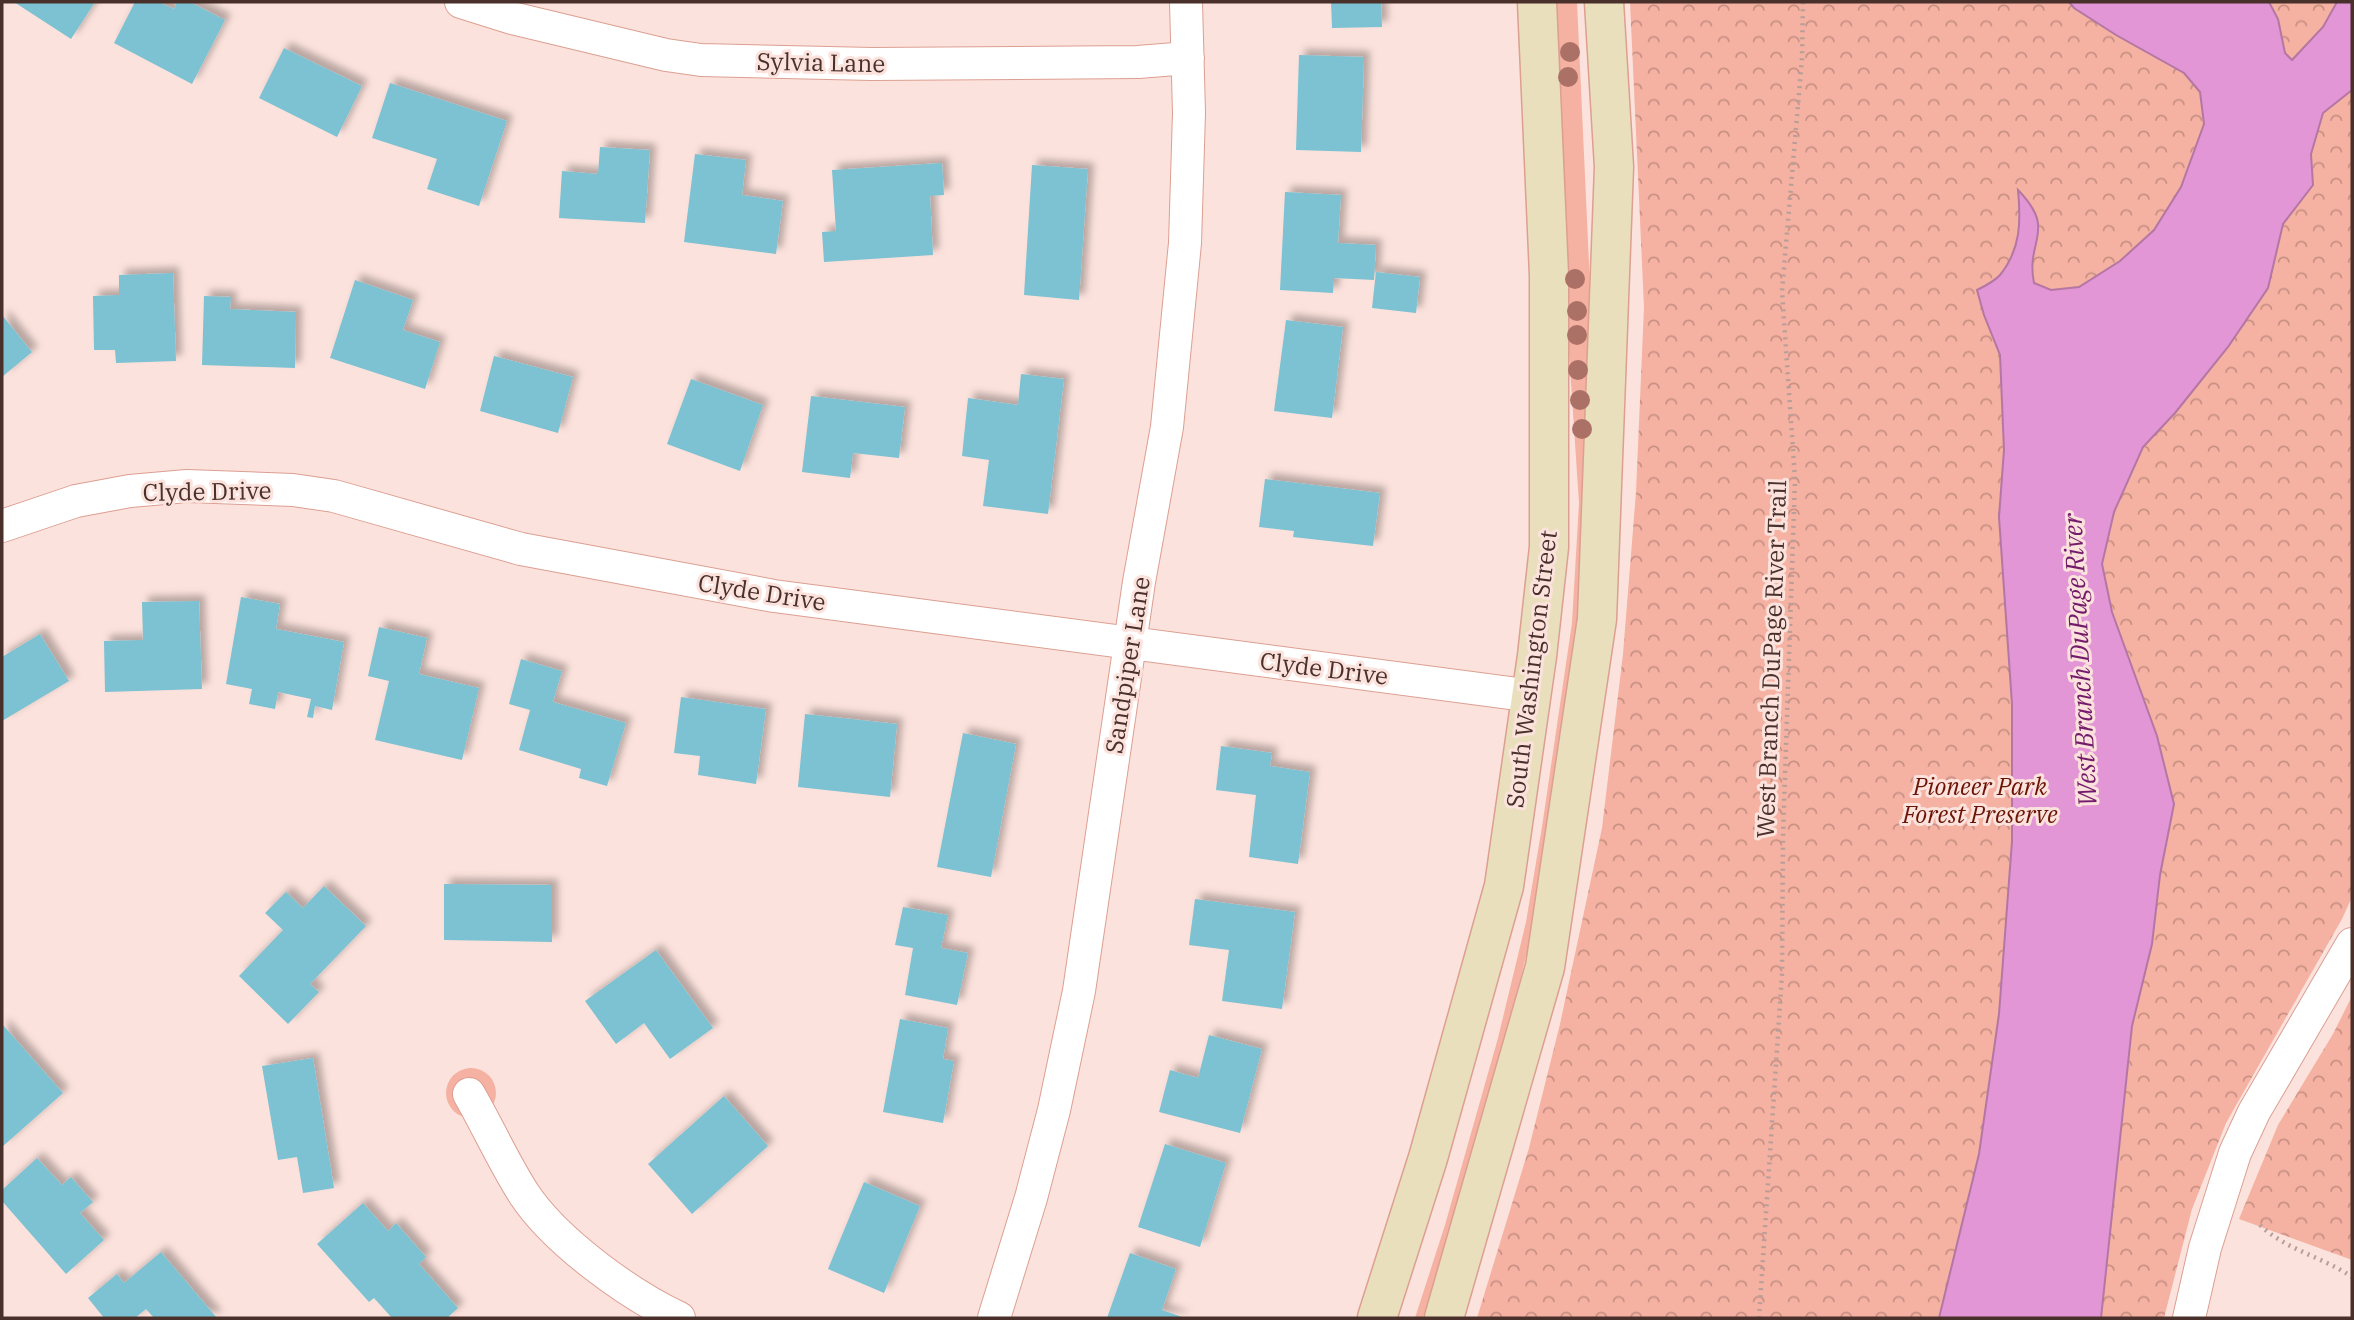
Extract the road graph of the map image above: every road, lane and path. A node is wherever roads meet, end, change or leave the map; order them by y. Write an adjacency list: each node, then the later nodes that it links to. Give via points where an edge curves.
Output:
1 (461, 2): 6 (street, Sylvia Lane, via 701,60 872,64)
2 (1185, 2): 6 (street, Sandpiper Lane)
3 (1537, 2): 9 (main road, South Washington Street, via 1549,275 1549,547)
4 (1604, 2): 17 (main road, via 1614,167 1597,619 1545,967)
5 (1803, 2): 18 (path, West Branch DuPage River Trail, via 1782,291 1795,479 1782,974)
6 (1188, 58): 8 (street, Sandpiper Lane, via 1185,243 1178,324 1167,426)
7 (2, 526): 8 (street, Clyde Drive, via 76,501 130,491 187,486 293,491 334,496 521,549 761,594)
8 (1131, 643): 9 (street, Clyde Drive); 15 (street, Sandpiper Lane, via 1079,990 1054,1110)
9 (1532, 696): 16 (main road, South Washington Street, via 1504,886 1428,1158)
10 (2352, 944): 19 (street, via 2235,1153)
11 (469, 1094): 14 (street, via 525,1195 553,1227 629,1291)
12 (2260, 1225): 13 (path, via 2274,1238)
13 (2352, 1277)
14 (679, 1318)
15 (994, 1318)
16 (1377, 1318)
17 (1444, 1318)
18 (1759, 1318)
19 (2189, 1318)

